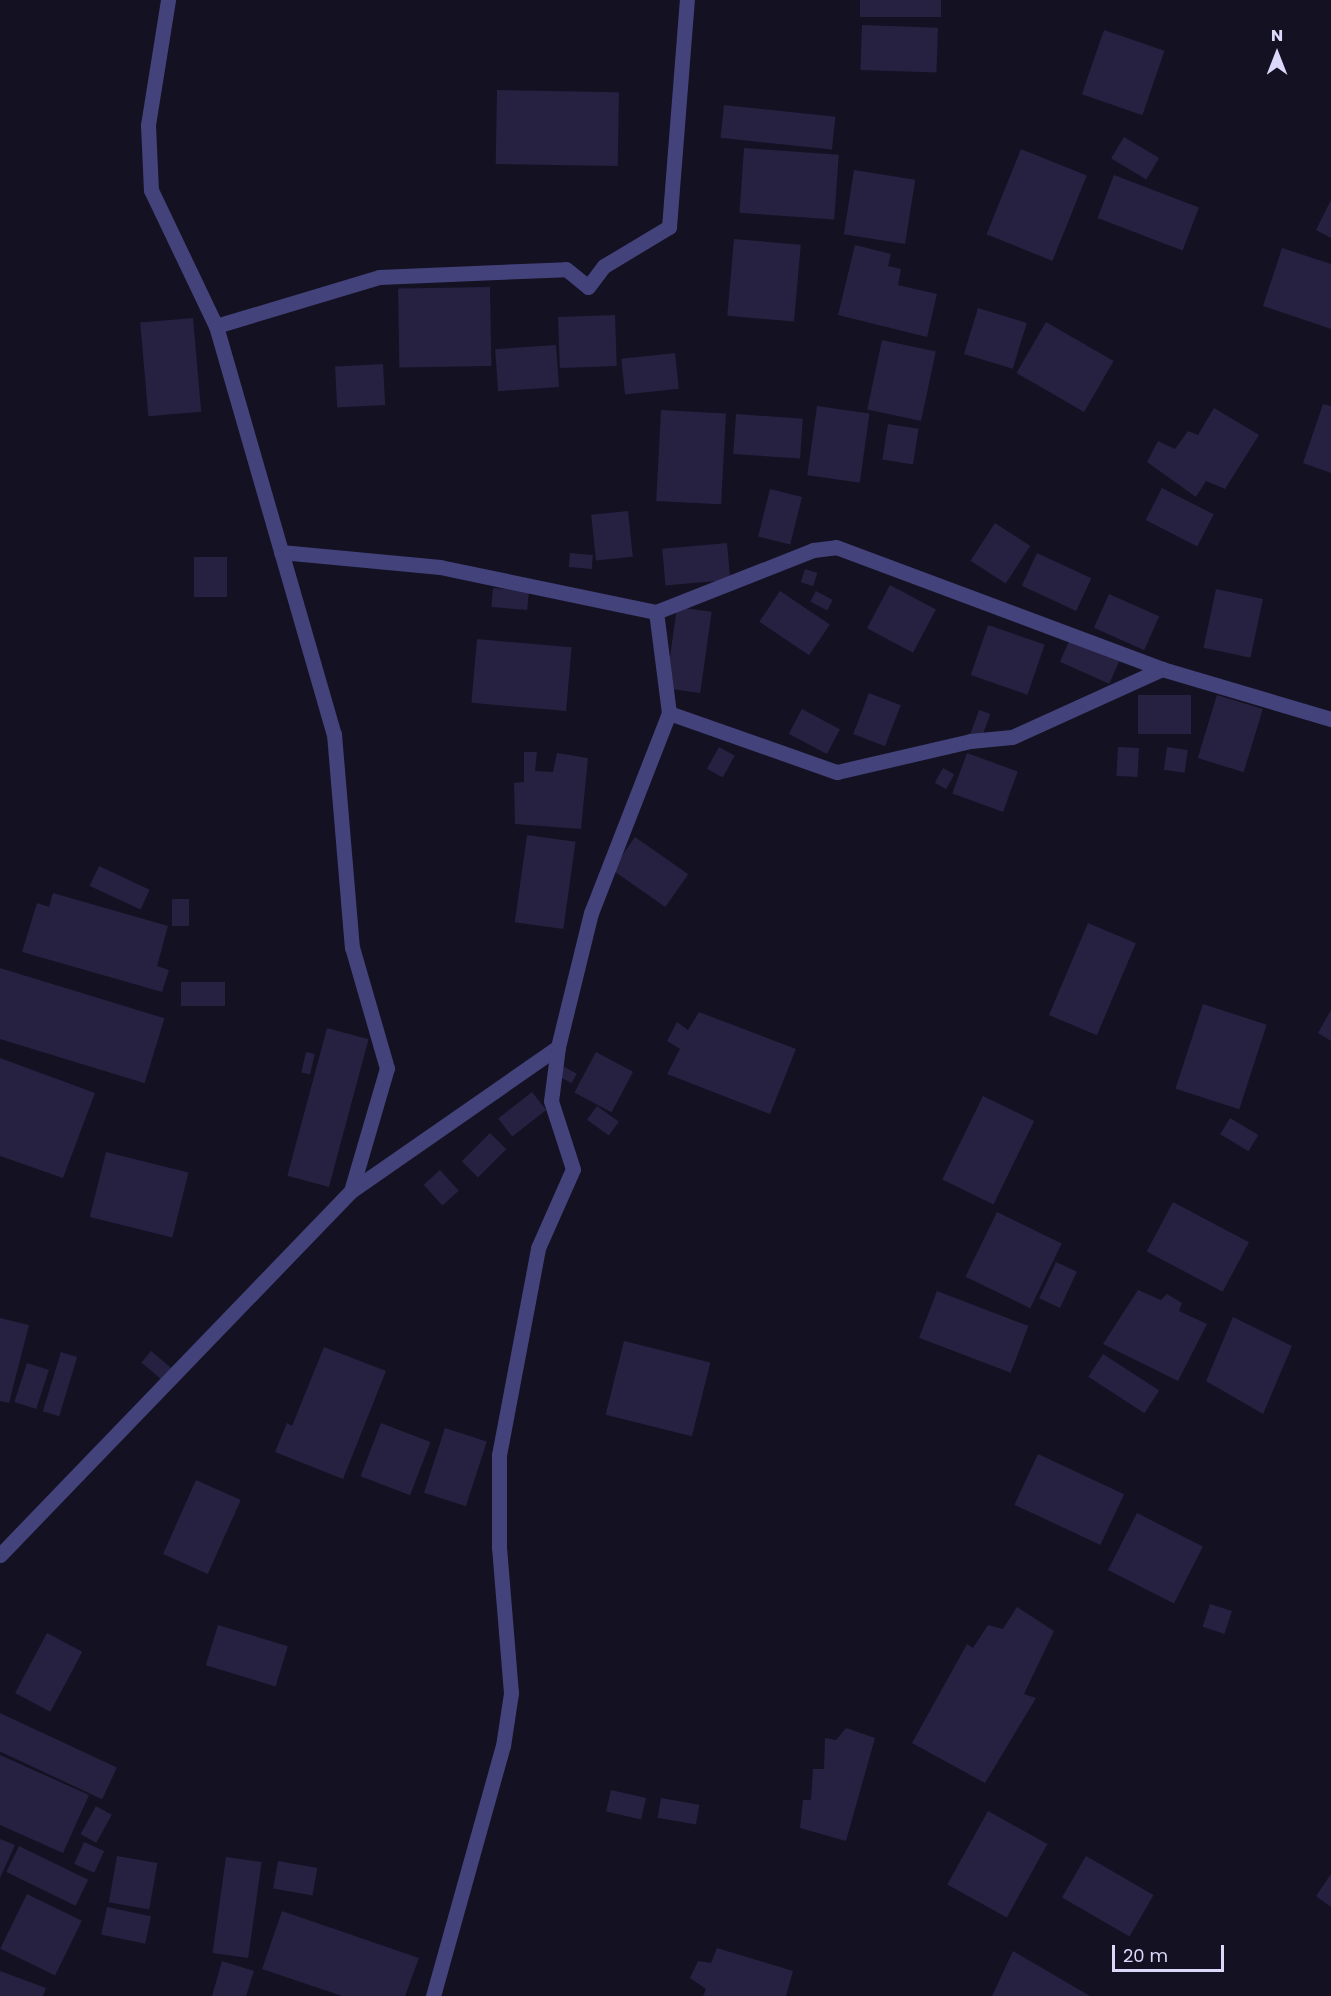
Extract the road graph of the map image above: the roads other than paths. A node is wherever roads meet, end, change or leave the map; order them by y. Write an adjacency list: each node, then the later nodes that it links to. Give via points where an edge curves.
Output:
1 (168, 0): 3 (street, via 148,125 151,190)
2 (687, 0): 3 (street, via 669,227 604,266 588,287 566,269 378,277)
3 (216, 326): 4 (street)
4 (281, 552): 5 (street, via 440,567); 10 (street, via 334,734 352,947 387,1068)
5 (656, 612): 6 (street, via 813,550 836,547); 7 (street)
6 (1162, 669): 7 (street, via 1012,737 970,741 837,772); 8 (street)
7 (669, 712): 9 (street, via 591,913)
8 (1331, 719)
9 (558, 1047): 10 (street); 12 (street, via 551,1101 573,1169 538,1248 500,1455 500,1547 511,1693 503,1746)
10 (351, 1191): 11 (street)
11 (0, 1555)
12 (433, 1996)

